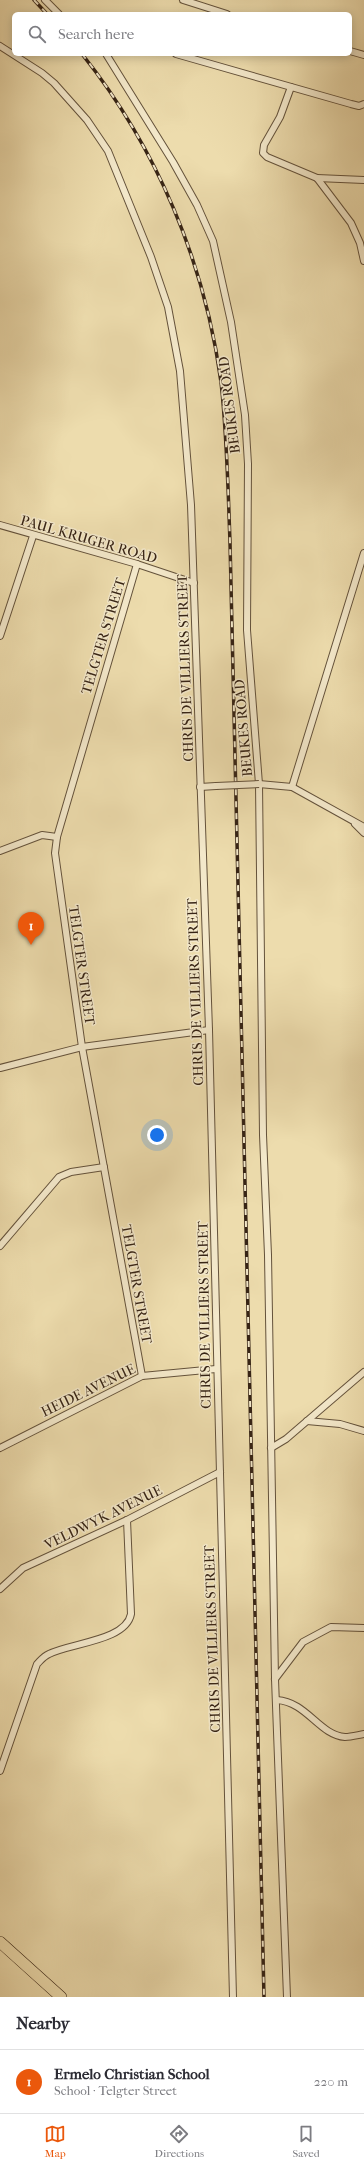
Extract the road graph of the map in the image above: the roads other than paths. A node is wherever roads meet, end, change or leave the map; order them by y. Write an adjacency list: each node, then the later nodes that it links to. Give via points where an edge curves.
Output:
1 (45, 0): 3 (street)
2 (183, 0): 4 (street)
3 (57, 12)
4 (213, 12)
5 (0, 46): 7 (street, CHRIS DE VILLIERS STREET)
6 (352, 52): 8 (street)
7 (12, 54)
8 (364, 55)
9 (16, 56): 21 (street, CHRIS DE VILLIERS STREET, via 54,83 97,134 115,165 168,307 180,371 191,505)
10 (107, 56): 23 (street, BEUKES ROAD, via 174,162 196,205 212,241 224,288 247,438 247,630)
11 (199, 57): 12 (street)
12 (291, 87): 13 (street, via 359,106); 14 (street, via 264,145 263,153 273,160)
13 (364, 104)
14 (317, 178): 15 (street); 16 (street, via 351,223 360,243)
15 (364, 180)
16 (364, 261)
17 (0, 525): 18 (street, PAUL KRUGER ROAD)
18 (34, 536): 20 (street, PAUL KRUGER ROAD); 22 (street)
19 (364, 553): 25 (street)
20 (137, 564): 21 (street, PAUL KRUGER ROAD); 29 (street, TELGTER STREET)
21 (194, 583): 24 (street, CHRIS DE VILLIERS STREET)
22 (0, 636)
23 (260, 784): 24 (street, bridge); 25 (street); 42 (street, BEUKES ROAD, via 263,1135)
24 (200, 787): 31 (street, CHRIS DE VILLIERS STREET)
25 (292, 787): 26 (street)
26 (351, 819): 27 (street); 28 (street)
27 (364, 827)
28 (364, 833)
29 (57, 837): 30 (street, via 42,834); 32 (street, TELGTER STREET, via 57,874)
30 (0, 851)
31 (209, 1030): 32 (street); 36 (street, CHRIS DE VILLIERS STREET)
32 (82, 1047): 33 (street); 34 (street, TELGTER STREET)
33 (0, 1068)
34 (104, 1167): 35 (street, via 71,1172 59,1177); 38 (street, TELGTER STREET)
35 (0, 1246)
36 (216, 1369): 38 (street, HEIDE AVENUE); 43 (street, CHRIS DE VILLIERS STREET)
37 (364, 1372): 39 (street)
38 (142, 1376): 41 (street, HEIDE AVENUE)
39 (307, 1421): 40 (street, via 340,1424); 42 (street)
40 (364, 1431)
41 (0, 1448)
42 (271, 1448): 47 (street, BEUKES ROAD)
43 (220, 1472): 44 (street, VELDWYK AVENUE); 55 (street, CHRIS DE VILLIERS STREET)
44 (127, 1520): 45 (street, VELDWYK AVENUE, via 23,1568); 50 (street, via 131,1614 128,1622 116,1632 48,1654 37,1664)
45 (0, 1589)
46 (364, 1628): 47 (street, via 331,1627 303,1642)
47 (275, 1679): 48 (street, BEUKES ROAD)
48 (277, 1700): 49 (street, via 296,1704 338,1736); 56 (street, BEUKES ROAD)
49 (364, 1734)
50 (0, 1771)
51 (0, 1942): 52 (highway)
52 (37, 1977): 53 (highway); 54 (highway)
53 (54, 1997)
54 (61, 1997)
55 (232, 1997)
56 (287, 1997)

